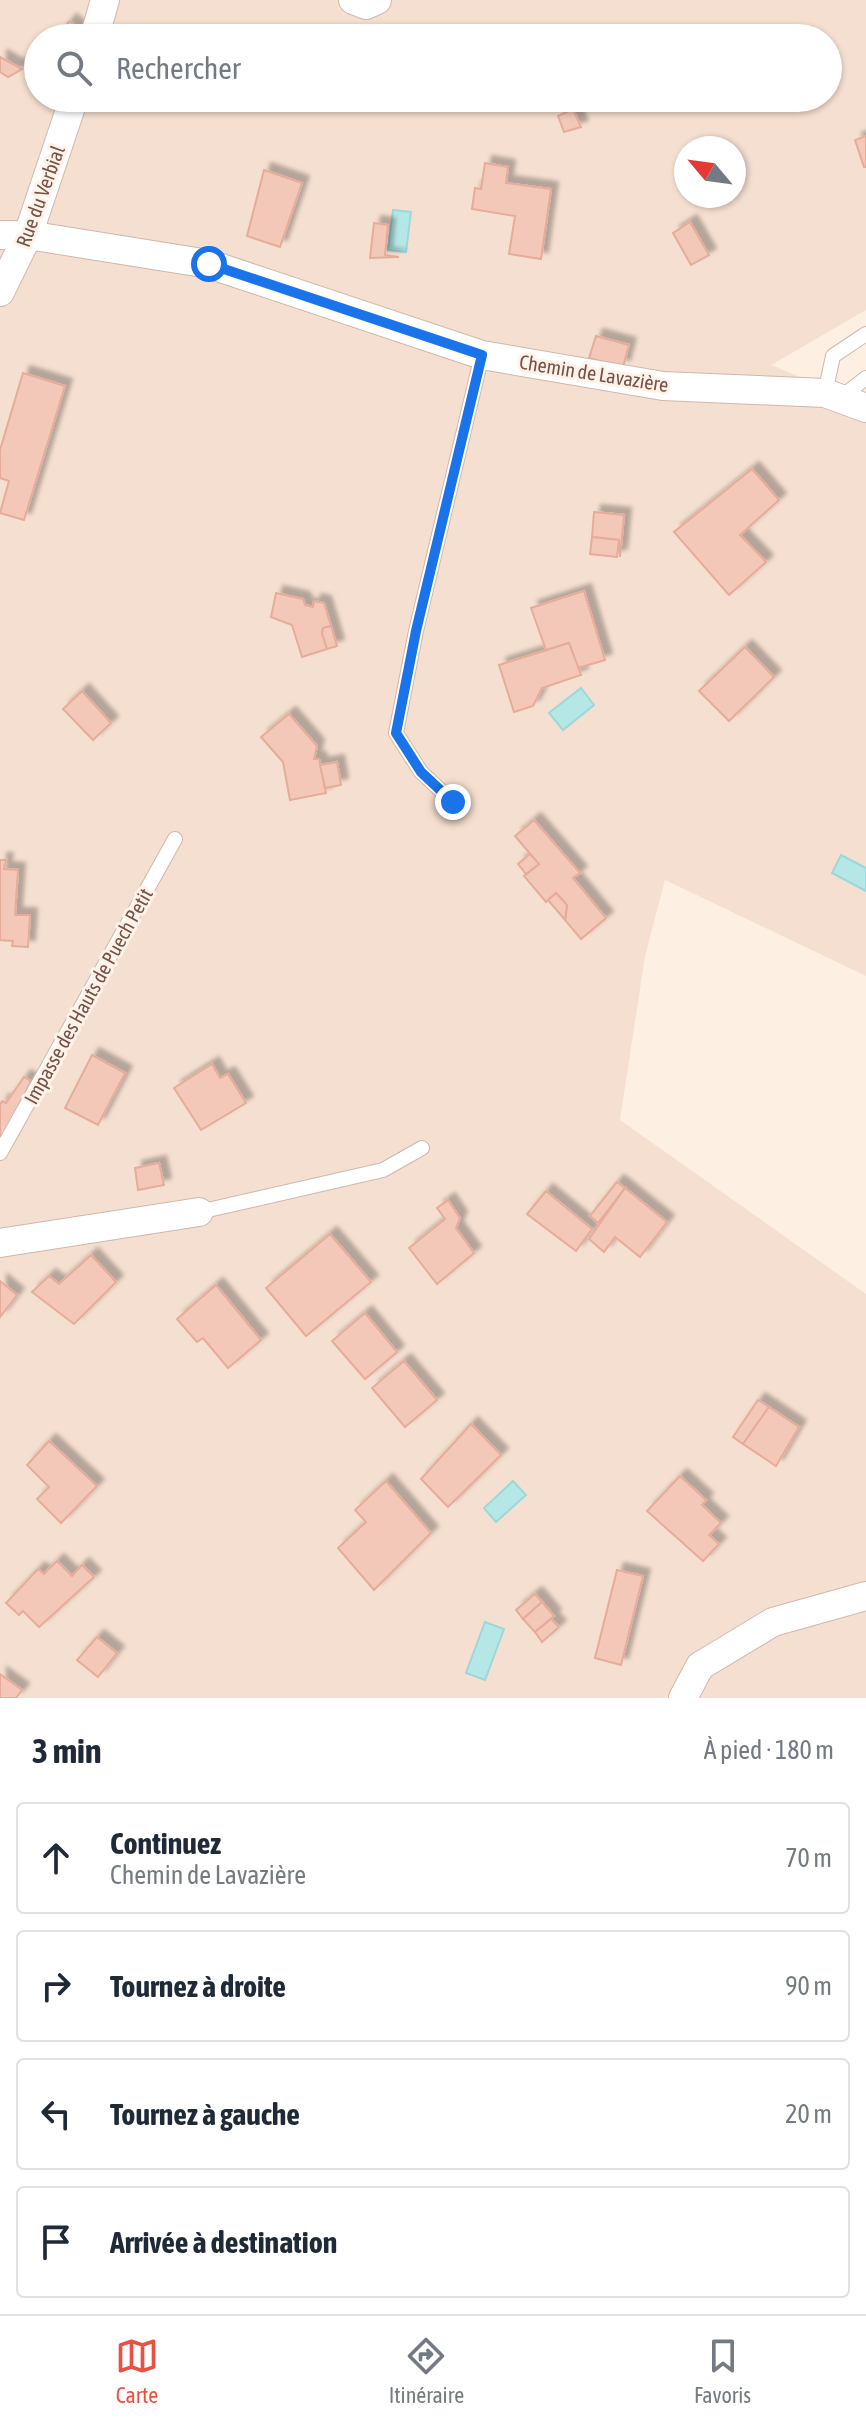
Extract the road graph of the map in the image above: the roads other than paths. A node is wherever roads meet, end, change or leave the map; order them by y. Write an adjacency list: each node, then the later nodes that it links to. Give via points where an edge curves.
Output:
1 (353, 0): 2 (street, via 366,5)
2 (377, 0)
3 (69, 112): 5 (street, Rue du Verbial)
4 (0, 235): 5 (street, Chemin de Lavazière)
5 (28, 235): 6 (street, Rue du Verbial); 8 (street, Chemin de Lavazière, via 209,264)
6 (0, 292)
7 (866, 334): 10 (lane, via 833,356)
8 (482, 355): 10 (street, Chemin de Lavazière, via 663,386); 11 (lane, via 396,733 421,772)
9 (866, 378): 10 (lane)
10 (844, 400)
11 (453, 802)
12 (175, 839): 14 (lane, Impasse des Hauts de Puech Petit)
13 (422, 1148): 15 (lane, via 383,1170)
14 (0, 1153)
15 (199, 1212): 16 (street)
16 (0, 1243)
17 (866, 1596): 18 (street, via 773,1622 700,1666)
18 (683, 1698)

